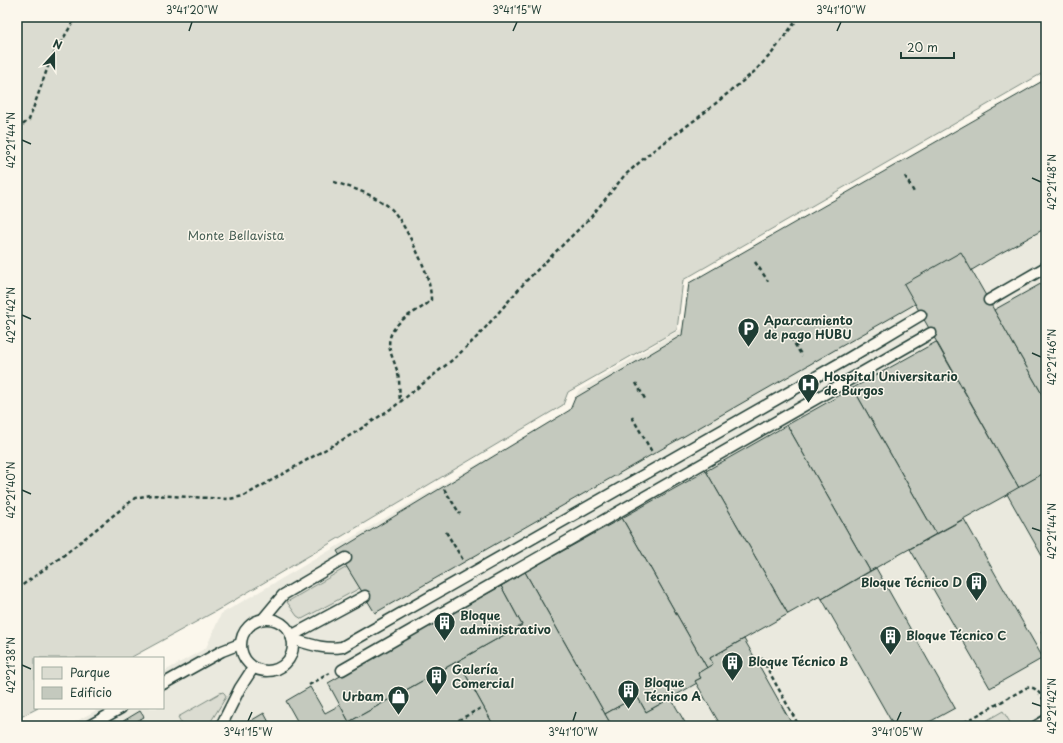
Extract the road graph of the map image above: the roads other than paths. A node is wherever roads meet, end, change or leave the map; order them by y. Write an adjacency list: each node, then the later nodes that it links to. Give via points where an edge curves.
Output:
1 (1046, 267): 2 (lane)
2 (989, 300)
3 (921, 315): 8 (lane, via 342,647 321,648)
4 (931, 333): 11 (lane)
5 (346, 558): 7 (lane, via 283,595)
6 (365, 596): 8 (lane)
7 (263, 619): 8 (lane, via 283,624); 9 (lane, via 245,630)
8 (292, 638): 10 (lane, via 292,654 282,667 268,672)
9 (240, 644): 10 (lane, via 244,658); 12 (lane, via 222,651)
10 (253, 668): 16 (lane)
11 (339, 670)
12 (164, 683)
13 (119, 709): 15 (lane)
14 (1046, 720): 17 (lane)
15 (89, 726)
16 (220, 726)
17 (1036, 726)

